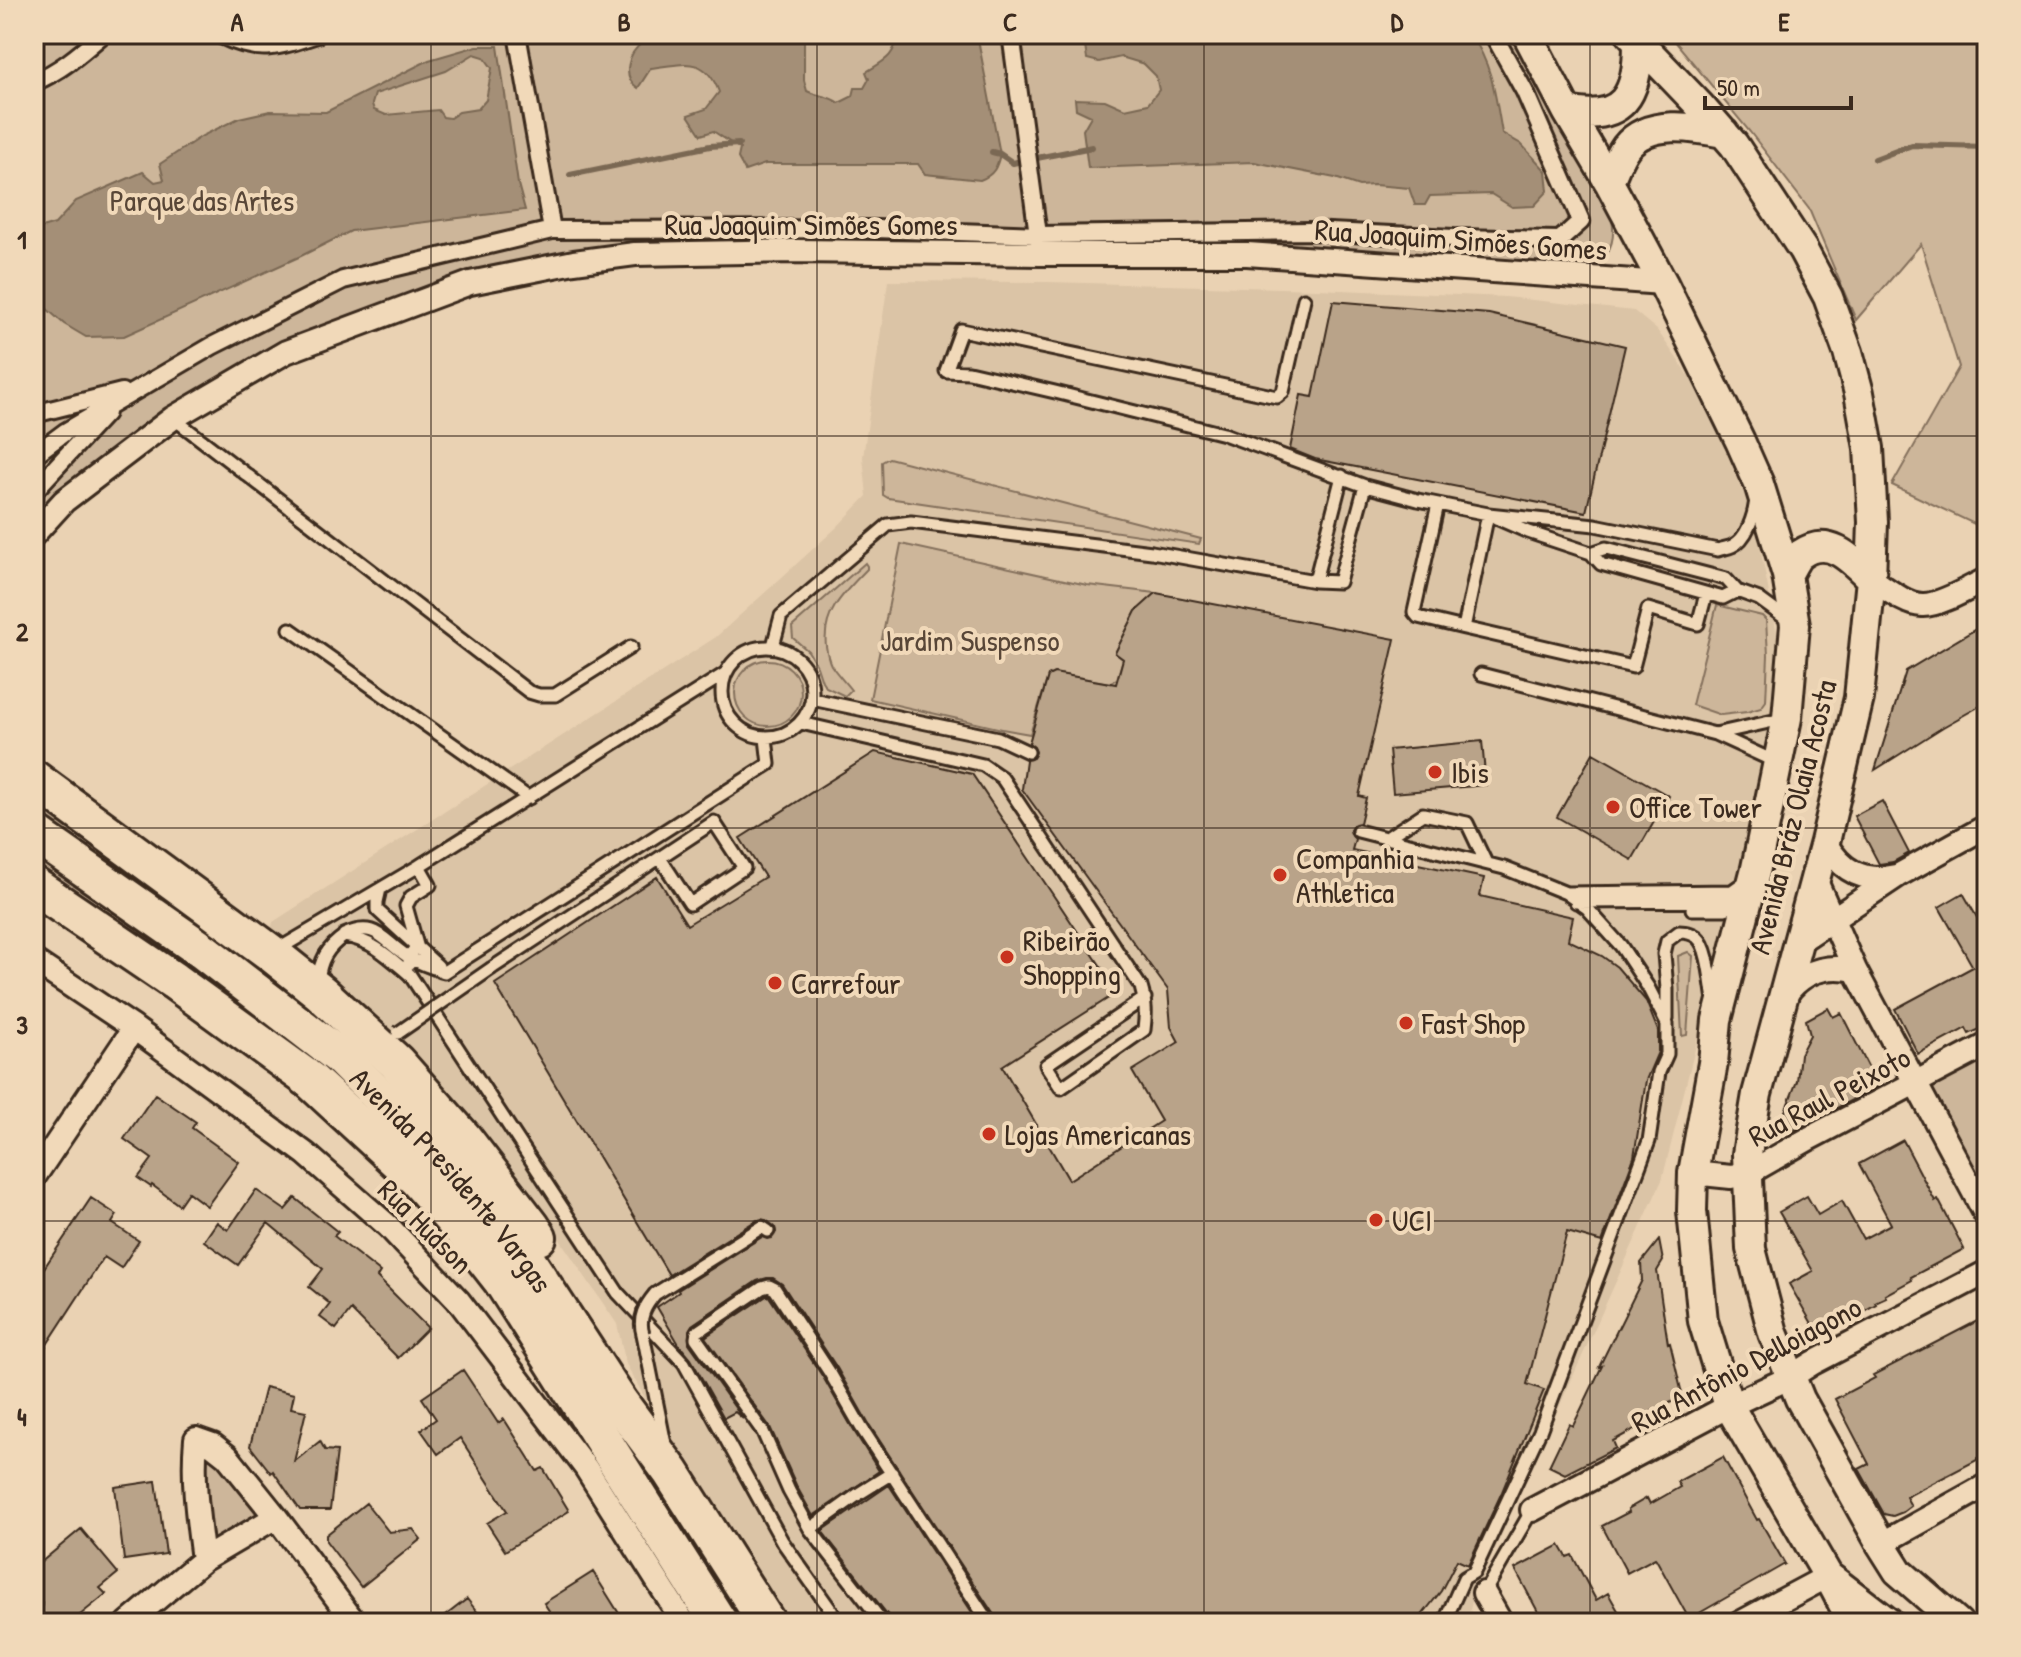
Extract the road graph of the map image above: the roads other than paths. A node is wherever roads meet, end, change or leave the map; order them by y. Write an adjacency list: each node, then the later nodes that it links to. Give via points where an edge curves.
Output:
1 (103, 34): 9 (street, via 69,63)
2 (219, 34): 3 (street, via 259,48)
3 (317, 34)
4 (517, 34): 13 (street)
5 (1011, 34): 14 (street)
6 (1493, 34): 14 (street, via 1525,92 1581,221 1560,240 1309,231)
7 (1527, 34): 10 (street, Avenida Bráz Olaia Acosta)
8 (1634, 39): 10 (street, via 1638,71 1627,98 1602,113); 11 (street, Avenida Bráz Olaia Acosta)
9 (34, 82)
10 (1567, 111): 12 (street, Avenida Bráz Olaia Acosta)
11 (1724, 133): 12 (street, via 1683,128 1642,135 1621,155); 31 (street, Avenida Bráz Olaia Acosta, via 1803,250 1848,352 1869,448)
12 (1609, 182): 15 (street, Avenida Bráz Olaia Acosta)
13 (552, 230): 14 (street, via 876,229); 17 (street, via 343,280)
14 (1039, 245): 15 (street, Rua Joaquim Simões Gomes); 20 (street, Rua Joaquim Simões Gomes, via 635,254 574,262 470,283 286,352)
15 (1663, 283): 23 (street, Avenida Bráz Olaia Acosta)
16 (1304, 299): 22 (lane, via 1283,392 1277,397 961,330 946,371 969,372 1224,434)
17 (140, 388): 18 (street); 19 (street)
18 (117, 401): 21 (street); 25 (street)
19 (34, 414)
20 (173, 418): 28 (street, Rua Joaquim Simões Gomes, via 64,501); 40 (lane, via 529,692 555,695)
21 (34, 455)
22 (1342, 476): 24 (lane); 33 (lane)
23 (1759, 484): 27 (lane, via 1744,535 1733,546 1718,550 1595,525); 30 (street, Avenida Bráz Olaia Acosta)
24 (1365, 486): 26 (lane); 33 (lane, via 1339,582)
25 (34, 491)
26 (1438, 504): 27 (lane); 37 (lane, via 1414,612)
27 (1488, 514): 29 (lane); 37 (lane)
28 (34, 534)
29 (1591, 553): 34 (lane, via 1606,548 1726,579); 35 (lane, via 1601,564)
30 (1787, 575): 31 (street, via 1800,555 1819,547 1845,554); 36 (street, Avenida Bráz Olaia Acosta)
31 (1871, 579): 32 (street, via 1920,605); 56 (street, Avenida Bráz Olaia Acosta, via 1859,698)
32 (1987, 579)
33 (1315, 581): 39 (lane, via 1152,552 911,522 888,525 781,616)
34 (1737, 591): 35 (lane, via 1723,598); 36 (lane, via 1759,599)
35 (1706, 594): 37 (lane, via 1698,624 1648,609 1633,667)
36 (1795, 625): 44 (street, Avenida Bráz Olaia Acosta)
37 (1464, 628)
38 (290, 629): 51 (lane)
39 (773, 646): 41 (lane, via 745,652); 43 (lane, via 787,650 808,670)
40 (631, 647)
41 (726, 673): 47 (lane, via 723,703 729,716 752,735); 51 (lane)
42 (1481, 674): 46 (lane)
43 (812, 699): 45 (lane); 48 (lane, via 998,738)
44 (1787, 718): 46 (lane); 49 (street, Avenida Bráz Olaia Acosta)
45 (801, 723): 47 (lane); 78 (lane, via 983,765 1002,778)
46 (1715, 734): 49 (lane)
47 (766, 738): 75 (lane, via 769,764)
48 (1028, 752)
49 (1779, 763): 62 (street, Avenida Bráz Olaia Acosta)
50 (34, 779): 71 (main road)
51 (529, 798): 59 (lane)
52 (1987, 826): 60 (street)
53 (1358, 831): 55 (lane)
54 (34, 833): 93 (main road, Avenida Presidente Vargas, via 203,951 339,1056 446,1162 490,1214 528,1262)
55 (1388, 837): 58 (lane); 58 (lane, via 1423,814 1467,823)
56 (1825, 842): 60 (street, via 1854,873); 61 (street, Avenida Bráz Olaia Acosta)
57 (660, 858): 57 (lane, via 714,822 744,868 690,904); 84 (lane, bridge, via 492,968)
58 (1486, 863): 65 (lane)
59 (419, 866): 64 (lane); 70 (lane, via 430,885 406,906)
60 (1897, 876): 67 (street)
61 (1815, 879): 67 (street); 69 (street, Avenida Bráz Olaia Acosta)
62 (1753, 881): 65 (lane, via 1732,891); 66 (lane, via 1746,892 1727,901); 80 (street, Avenida Bráz Olaia Acosta)
63 (34, 886): 108 (main road, Avenida Presidente Vargas, via 310,1080 417,1179 502,1281)
64 (380, 889): 70 (lane, via 377,910); 71 (lane)
65 (1566, 893): 66 (lane)
66 (1582, 905): 81 (lane, via 1632,961)
67 (1832, 919): 69 (street); 74 (street)
68 (344, 936): 72 (lane, via 359,928 370,930); 76 (lane, via 377,947); 77 (lane, via 320,964)
69 (1797, 943): 79 (street, Avenida Bráz Olaia Acosta)
70 (417, 945): 72 (lane); 75 (lane)
71 (271, 953): 77 (main road)
72 (409, 957): 75 (lane); 76 (lane)
73 (34, 961): 82 (street, Rua Hudson)
74 (1855, 970): 79 (street, via 1829,967 1805,975); 85 (street)
75 (444, 972)
76 (410, 975): 110 (lane, via 618,1293 684,1363 782,1541)
77 (321, 993): 84 (main road)
78 (1145, 998): 78 (lane, via 1144,1030 1061,1088 1046,1065)
79 (1781, 1004): 87 (street, Avenida Bráz Olaia Acosta, via 1757,1094)
80 (1717, 1020): 81 (lane, via 1701,943 1679,932 1667,941 1664,954); 86 (street, Avenida Bráz Olaia Acosta)
81 (1667, 1024): 113 (lane, via 1667,1054 1659,1072 1649,1141 1540,1431 1474,1572 1464,1578)
82 (134, 1028): 88 (street); 105 (street, Rua Hudson, via 306,1154 388,1226 458,1300 586,1468)
83 (1987, 1045): 85 (street, Rua Raul Peixoto)
84 (397, 1047): 93 (main road, via 531,1226 623,1384)
85 (1915, 1084): 87 (street, Rua Raul Peixoto); 89 (street)
86 (1693, 1173): 87 (street, Rua Raul Peixoto); 94 (street, Avenida Bráz Olaia Acosta, via 1703,1321)
87 (1747, 1174): 92 (street, Avenida Bráz Olaia Acosta, via 1751,1249 1773,1333)
88 (34, 1177)
89 (1987, 1217)
90 (768, 1231): 95 (lane, bridge, via 762,1227 646,1304 640,1323)
91 (1987, 1272): 92 (street, Rua Antônio Delloiagono)
92 (1791, 1377): 94 (street, Rua Antônio Delloiagono); 101 (street, Avenida Bráz Olaia Acosta)
93 (620, 1403): 95 (main road, Avenida Presidente Vargas)
94 (1729, 1406): 98 (street, Rua Antônio Delloiagono); 103 (street, Avenida Bráz Olaia Acosta)
95 (671, 1472): 109 (main road, Avenida Presidente Vargas)
96 (892, 1473): 100 (lane); 100 (lane, via 775,1289 762,1288 697,1332 700,1346 763,1432); 112 (lane)
97 (1987, 1485): 101 (street)
98 (1532, 1510): 104 (lane)
99 (276, 1517): 102 (street); 102 (street, via 227,1456 196,1439 194,1481); 107 (street)
100 (810, 1529): 111 (lane)
101 (1881, 1544): 118 (street, Avenida Bráz Olaia Acosta, via 1898,1571)
102 (203, 1560): 106 (street)
103 (1828, 1576): 115 (street); 116 (street); 117 (street, Avenida Bráz Olaia Acosta)
104 (1484, 1593): 114 (street)
105 (681, 1622)
106 (128, 1623)
107 (355, 1623)
108 (719, 1623)
109 (767, 1623)
110 (840, 1623)
111 (883, 1623)
112 (989, 1623)
113 (1444, 1623)
114 (1501, 1623)
115 (1740, 1623)
116 (1853, 1623)
117 (1889, 1623)
118 (1958, 1623)

